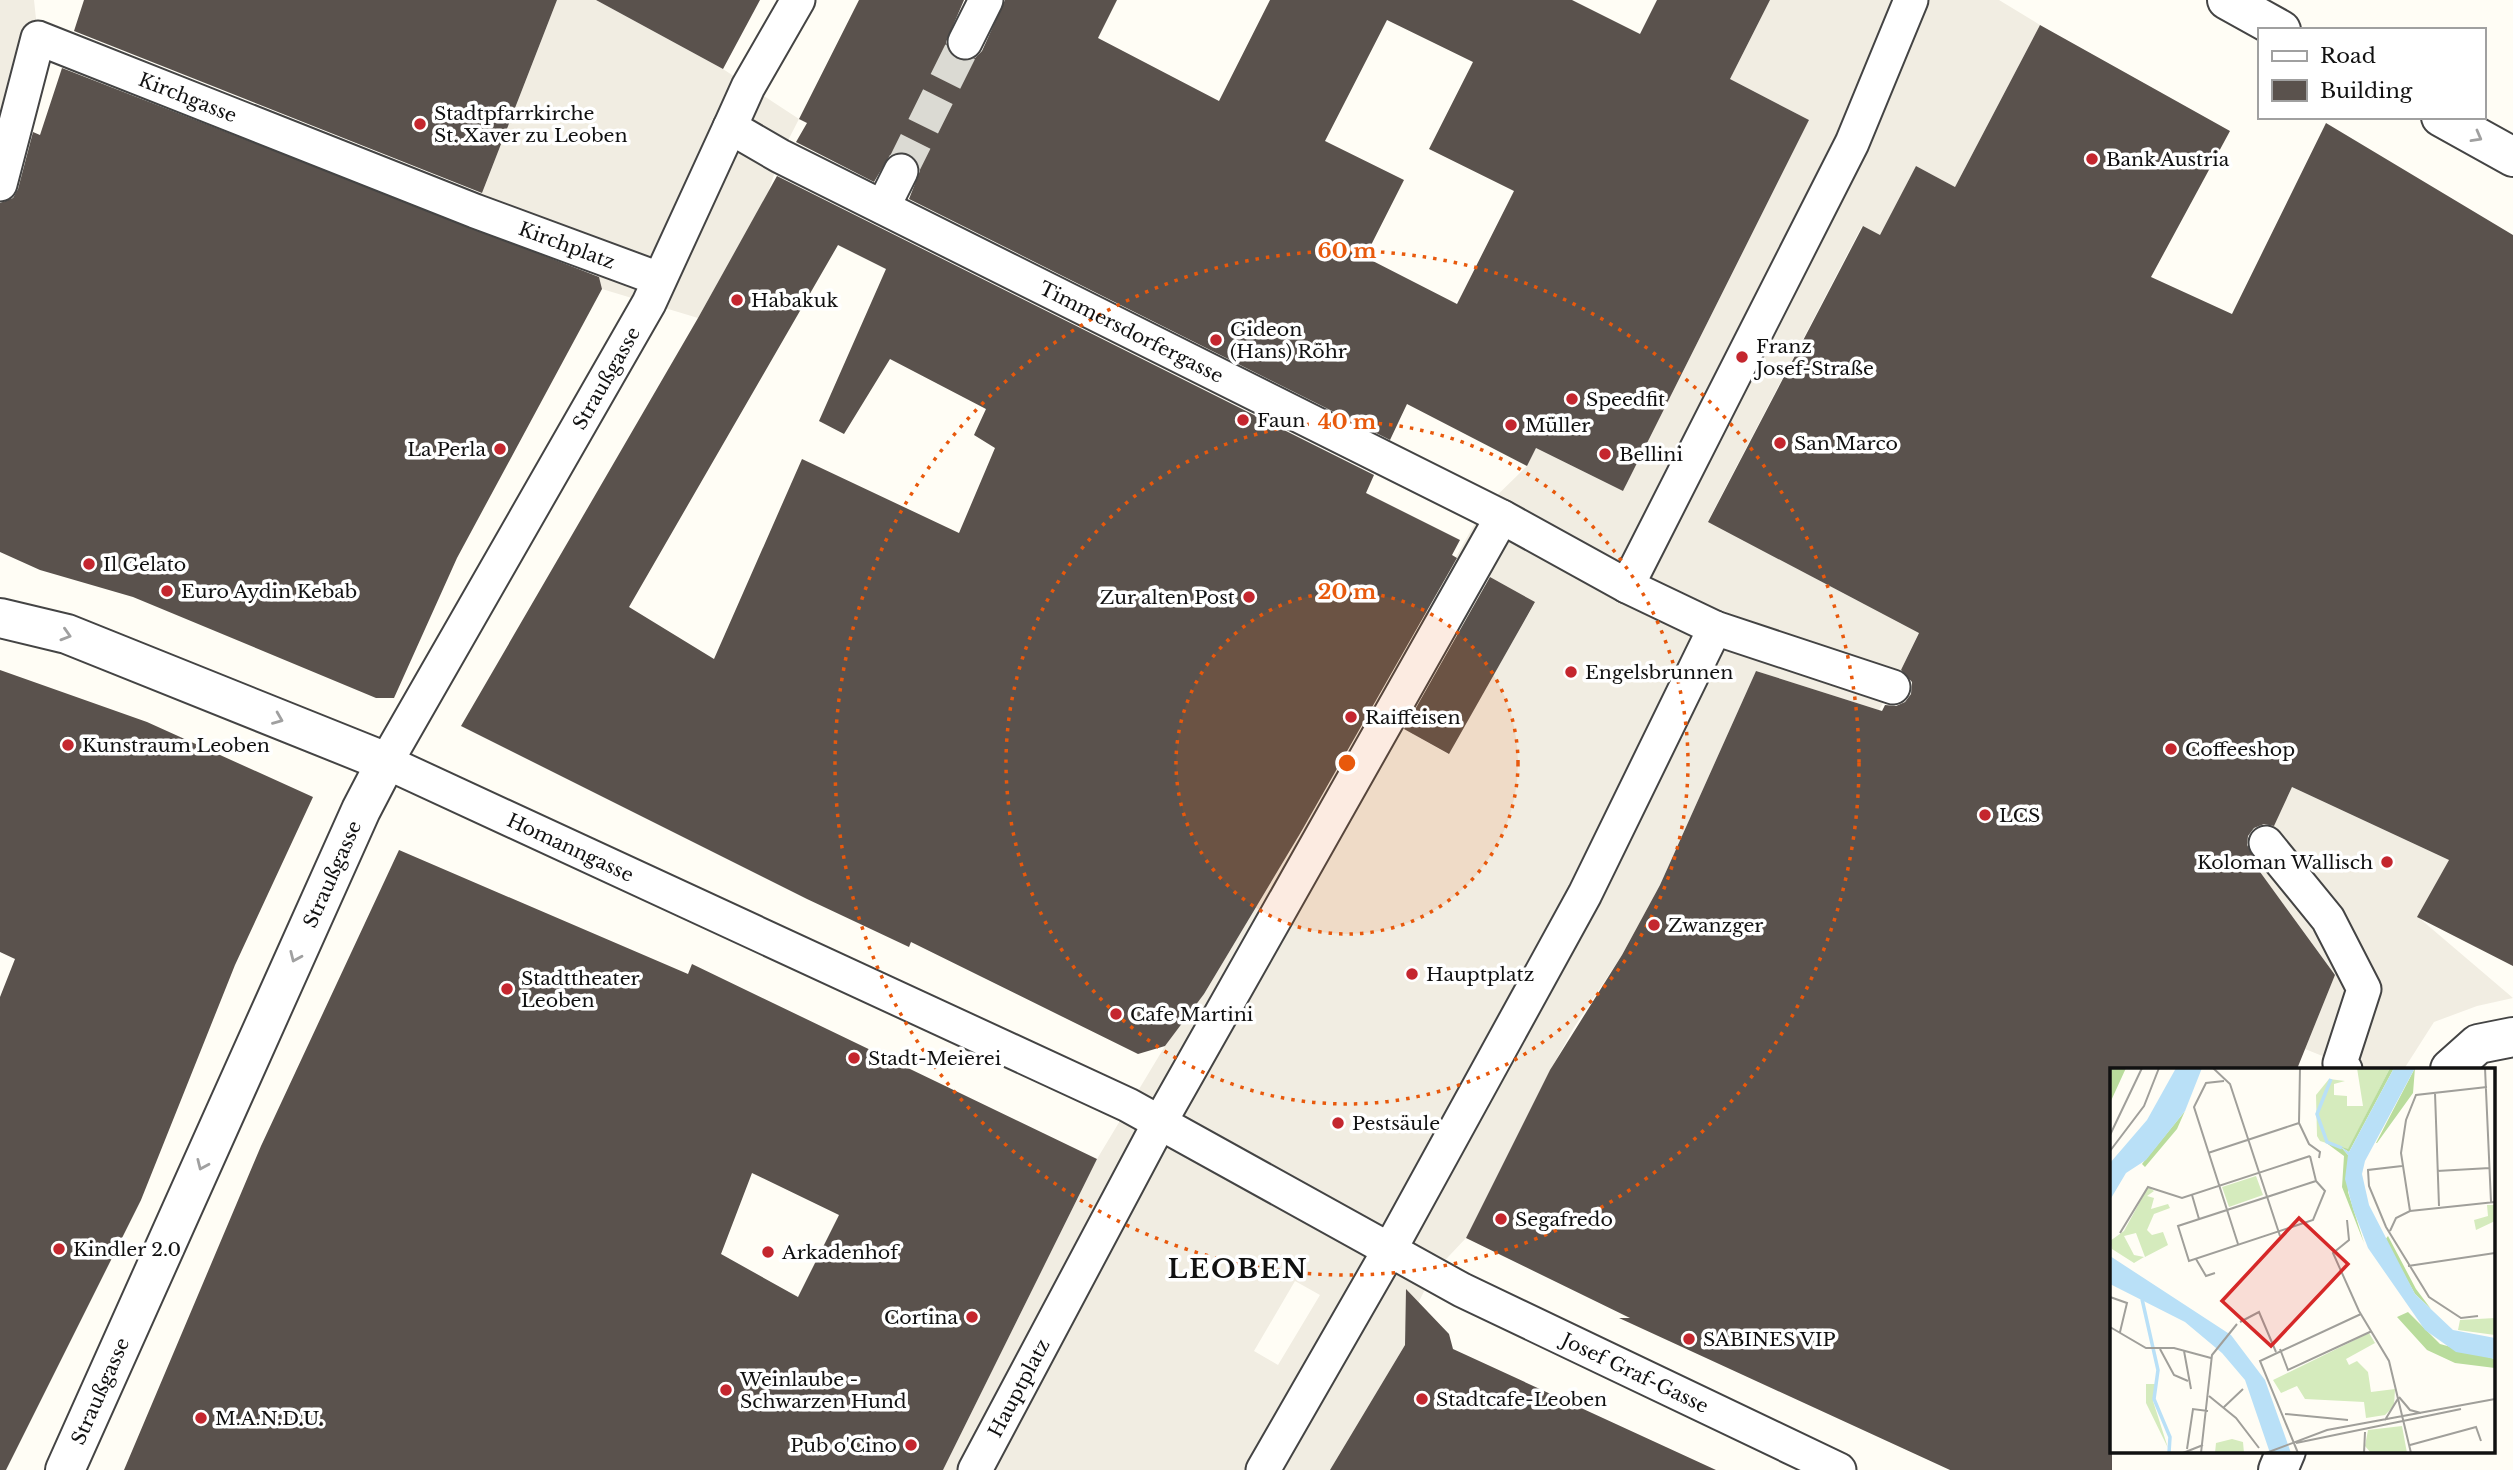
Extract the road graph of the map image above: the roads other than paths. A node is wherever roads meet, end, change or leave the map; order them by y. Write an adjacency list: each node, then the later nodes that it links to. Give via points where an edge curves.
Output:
1 (798, 0): 8 (street)
2 (986, 0): 6 (street)
3 (1911, 0): 16 (street, via 1852,143)
4 (2227, 0): 5 (street)
5 (2277, 28)
6 (965, 42)
7 (2445, 119): 9 (street, one-way to 9)
8 (730, 127): 12 (street, Timmersdorfergasse); 14 (street)
9 (2513, 157)
10 (901, 171): 12 (street)
11 (0, 184): 13 (street, Kirchgasse, via 38,38)
12 (883, 207): 15 (street, Timmersdorfergasse)
13 (475, 211): 14 (street, Kirchplatz)
14 (654, 291): 20 (street, Straußgasse)
15 (1492, 513): 16 (street); 25 (street, Hauptplatz)
16 (1627, 586): 18 (street)
17 (0, 618): 20 (street, Homanngasse, one-way to 20, via 67,634)
18 (1715, 628): 19 (street); 26 (street, via 1585,894)
19 (1893, 687)
20 (386, 762): 25 (street, Homanngasse); 28 (street, Straußgasse, one-way to 28)
21 (2266, 843): 23 (street, via 2328,919 2364,989)
22 (2513, 1037): 24 (street, via 2478,1044)
23 (2342, 1066)
24 (2451, 1068)
25 (1160, 1122): 26 (street); 29 (street, Hauptplatz)
26 (1390, 1249): 30 (street); 31 (street, Josef Graf-Gasse, via 1462,1290)
27 (2286, 1452): 32 (street)
28 (65, 1470)
29 (975, 1470)
30 (1263, 1470)
31 (1839, 1470)
32 (2278, 1470)

